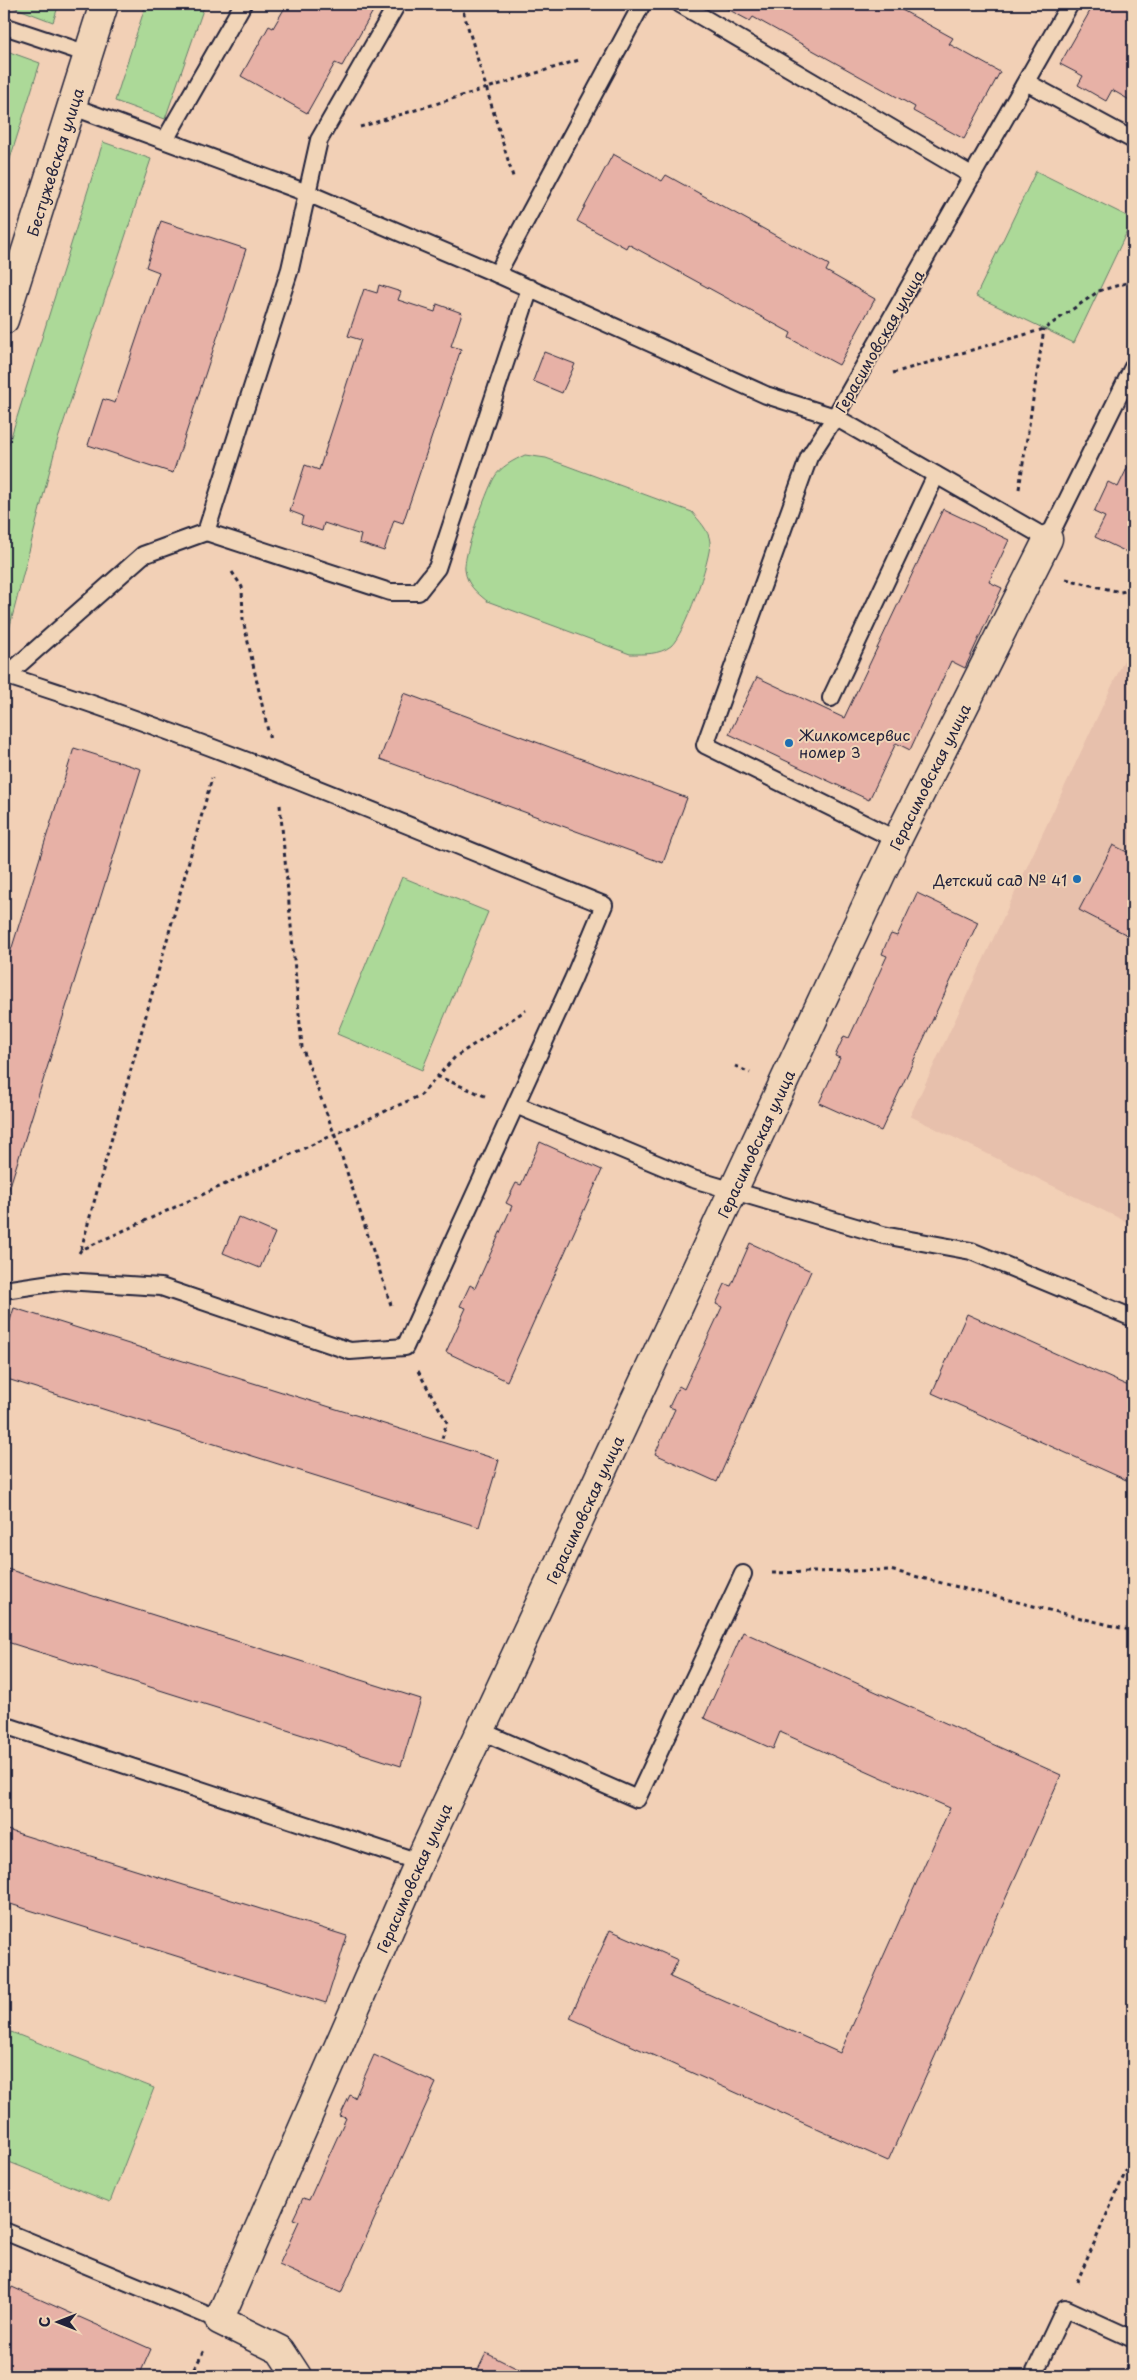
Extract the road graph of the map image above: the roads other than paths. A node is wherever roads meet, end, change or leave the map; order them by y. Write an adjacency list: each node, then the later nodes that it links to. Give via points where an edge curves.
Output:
1 (104, 4): 8 (street, Бестужевская улица)
2 (243, 4): 11 (lane)
3 (397, 4): 14 (lane, via 319,140)
4 (642, 4): 15 (lane)
5 (680, 4): 13 (lane)
6 (1070, 4): 9 (lane, Герасимовская улица)
7 (4, 26): 8 (lane)
8 (88, 54): 10 (street, Бестужевская улица)
9 (1026, 82): 12 (lane); 13 (lane, Герасимовская улица)
10 (71, 106): 11 (lane); 17 (street, Бестужевская улица)
11 (165, 140): 14 (lane)
12 (1133, 140)
13 (973, 176): 19 (lane, Герасимовская улица)
14 (307, 193): 15 (lane); 21 (lane, via 290,269)
15 (497, 274): 16 (lane)
16 (530, 288): 19 (lane, via 766,395); 21 (lane, via 437,568 418,592 390,592)
17 (4, 320)
18 (1133, 367): 22 (lane)
19 (835, 417): 20 (lane, Герасимовская улица); 25 (lane, via 809,457 705,745)
20 (936, 475): 22 (lane, Герасимовская улица); 24 (lane)
21 (206, 532): 23 (lane, via 143,555)
22 (1048, 539): 25 (street, Герасимовская улица)
23 (5, 675): 26 (lane, via 277,773 604,905)
24 (831, 698)
25 (896, 840): 27 (street, Герасимовская улица)
26 (516, 1105): 27 (lane, via 693,1178); 28 (lane, via 405,1347 350,1351 161,1287 64,1281)
27 (733, 1190): 29 (lane, via 883,1235 971,1251); 32 (street, Герасимовская улица)
28 (4, 1290)
29 (1133, 1318)
30 (743, 1574): 32 (lane, via 637,1799)
31 (4, 1725): 33 (lane)
32 (481, 1730): 33 (street, Герасимовская улица)
33 (419, 1862): 35 (street, Герасимовская улица)
34 (4, 2231): 35 (lane)
35 (219, 2320): 37 (street, via 280,2350)
36 (1133, 2339): 38 (lane, via 1066,2308)
37 (297, 2376)
38 (1033, 2376)

